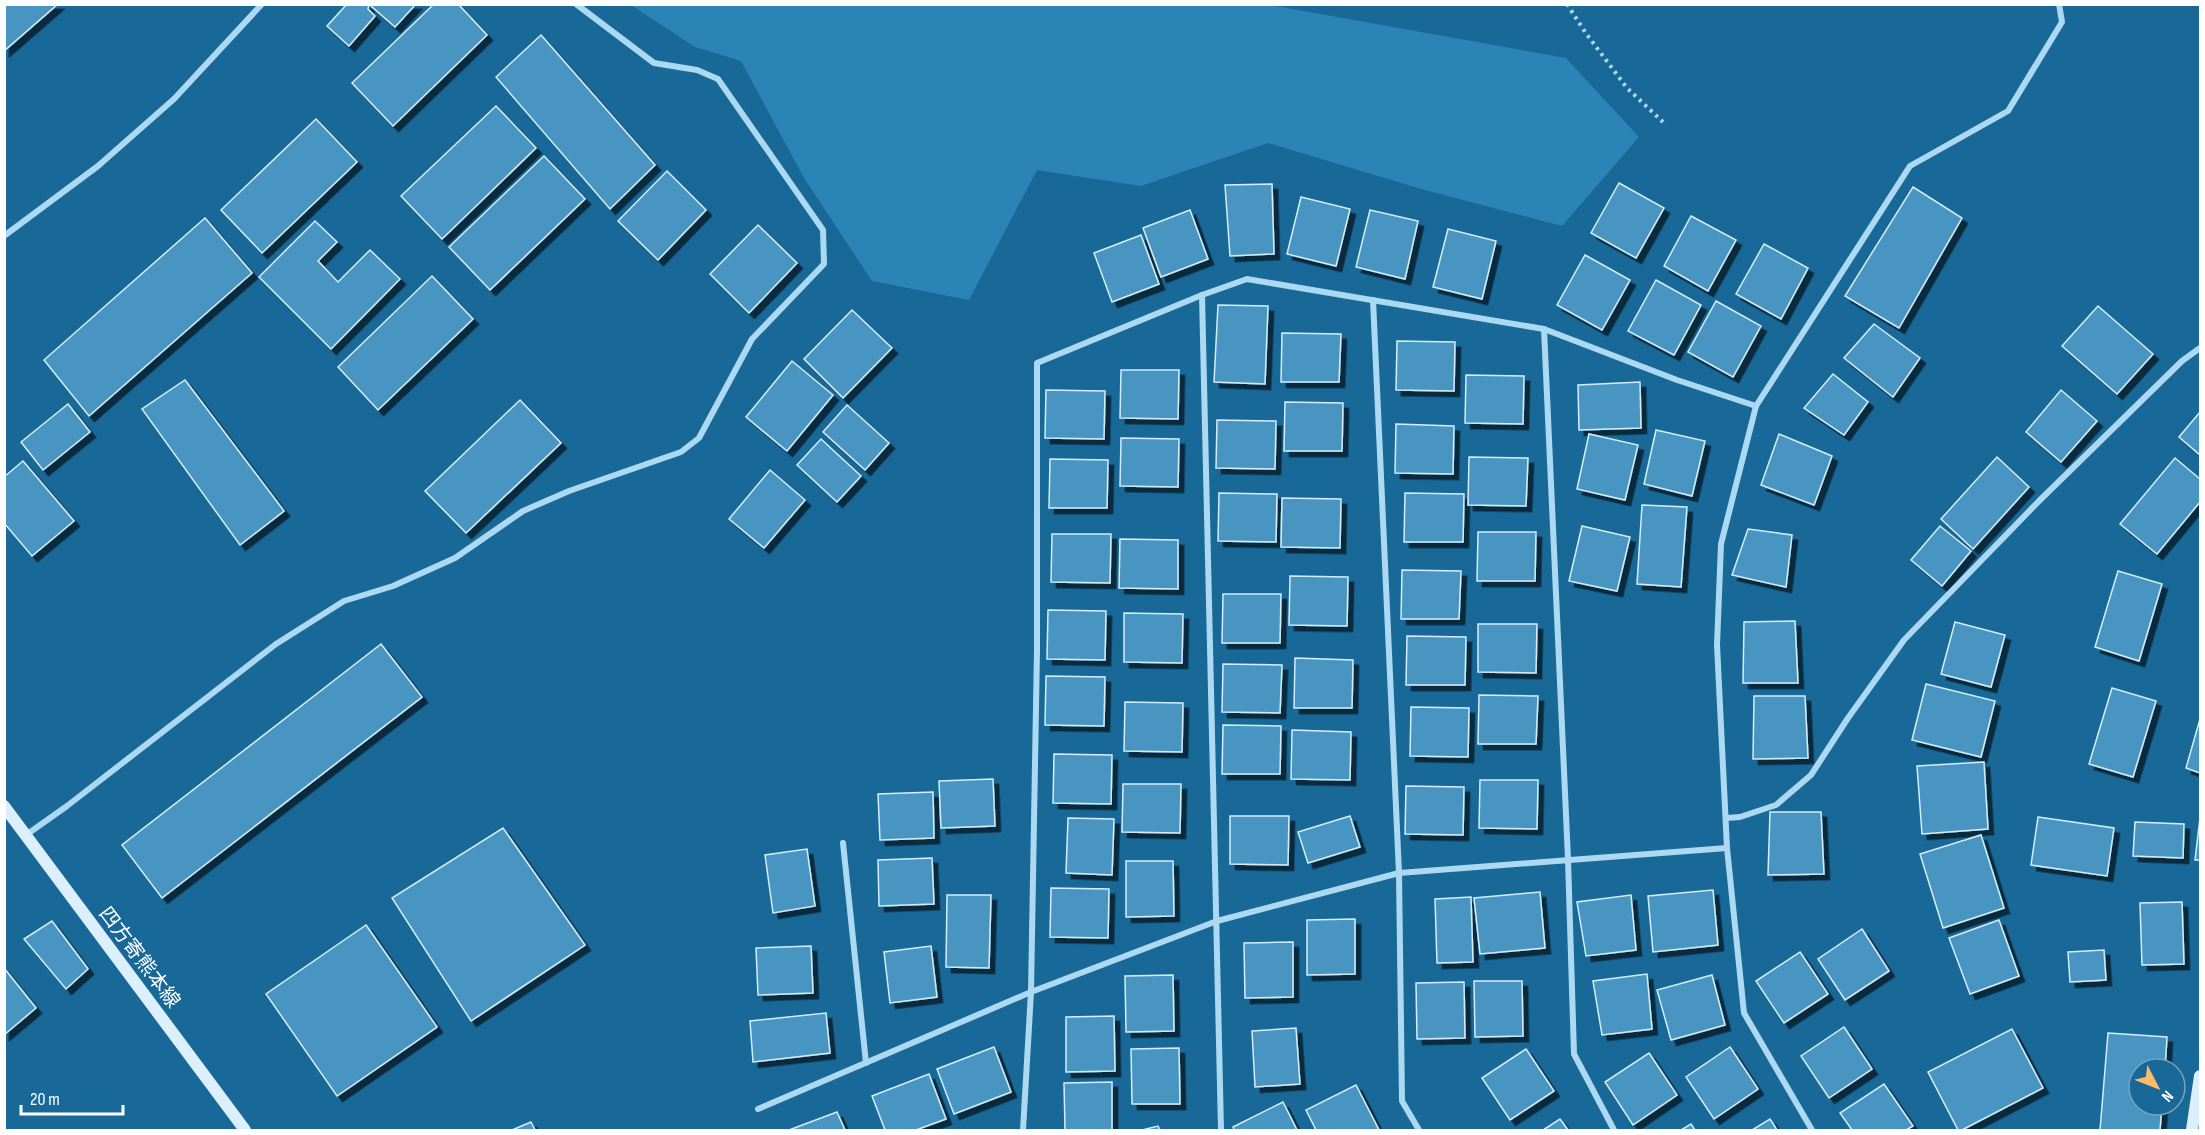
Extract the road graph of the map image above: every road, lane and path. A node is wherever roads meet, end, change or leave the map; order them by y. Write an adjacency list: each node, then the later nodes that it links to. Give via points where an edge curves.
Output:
1 (262, 4): 6 (street, via 174,99 98,166)
2 (576, 4): 14 (street, via 654,63 697,69 718,79 823,230 824,264 752,339 699,438 681,452 569,490 523,511 455,558 393,586 344,601 276,644)
3 (1567, 4): 5 (path, via 1627,88)
4 (2059, 4): 11 (street, via 2062,22 2008,111 1910,166)
5 (1663, 122)
6 (4, 236)
7 (1202, 295): 8 (street, via 1247,279); 19 (street); 20 (street, via 1037,363)
8 (1373, 300): 9 (street); 18 (street)
9 (1544, 329): 11 (street); 17 (street)
10 (2200, 348): 13 (street, via 2039,501 1904,640 1811,775 1776,805 1740,818)
11 (1756, 406): 13 (street, via 1721,544 1717,645)
12 (4, 806): 14 (main road, 四方寄熊本線)
13 (1726, 818): 16 (street)
14 (26, 835): 24 (main road, 四方寄熊本線)
15 (843, 843): 21 (street)
16 (1727, 848): 17 (street); 29 (street, via 1744,1013)
17 (1568, 859): 18 (street); 28 (street, via 1574,1054)
18 (1399, 873): 19 (street); 27 (street, via 1402,1101)
19 (1217, 921): 20 (street); 26 (street)
20 (1031, 992): 21 (street); 25 (street)
21 (866, 1063): 23 (street)
22 (2200, 1076): 30 (main road)
23 (758, 1109)
24 (245, 1131)
25 (1023, 1131)
26 (1221, 1131)
27 (1419, 1131)
28 (1614, 1131)
29 (1812, 1131)
30 (2192, 1131)

